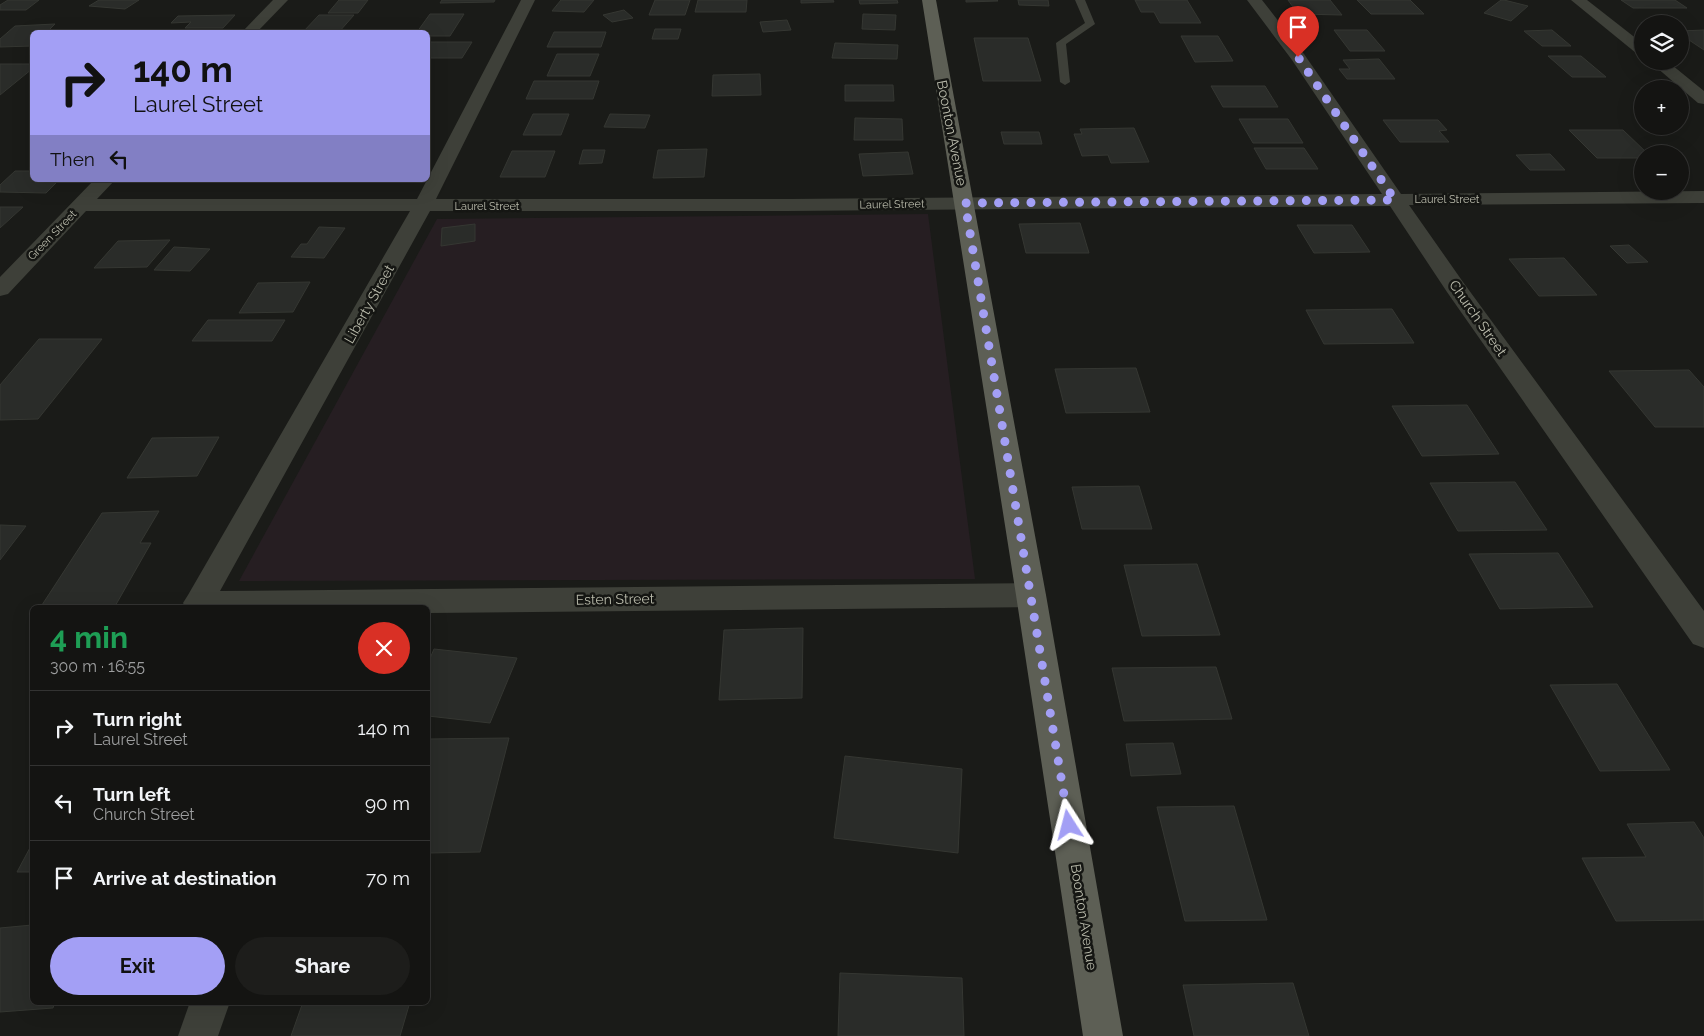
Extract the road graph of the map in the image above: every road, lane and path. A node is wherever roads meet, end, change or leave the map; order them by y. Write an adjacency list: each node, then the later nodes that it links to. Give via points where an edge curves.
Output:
1 (281, 0): 7 (street)
2 (528, 0): 17 (street, Liberty Street)
3 (929, 0): 15 (main road, Boonton Avenue)
4 (1080, 0): 10 (lane, via 1090,24 1061,43)
5 (1254, 0): 14 (street, Church Street, via 1298,57)
6 (1578, 0): 8 (street)
7 (251, 30)
8 (1634, 44)
9 (1668, 70): 11 (street)
10 (1065, 82)
11 (1704, 98)
12 (103, 182): 16 (street, Green Street)
13 (1704, 197): 14 (street, Laurel Street)
14 (1395, 200): 15 (street, Laurel Street); 22 (street, Church Street)
15 (965, 203): 17 (street, Laurel Street); 19 (main road, Boonton Avenue)
16 (80, 205): 17 (street, Laurel Street); 18 (street, Green Street)
17 (423, 206): 20 (street, Liberty Street)
18 (0, 289)
19 (1032, 595): 21 (street, Esten Street); 25 (main road, Boonton Avenue)
20 (198, 603): 21 (street, Esten Street)
21 (355, 604)
22 (1704, 634)
23 (209, 1005): 24 (street)
24 (198, 1036)
25 (1103, 1036)

